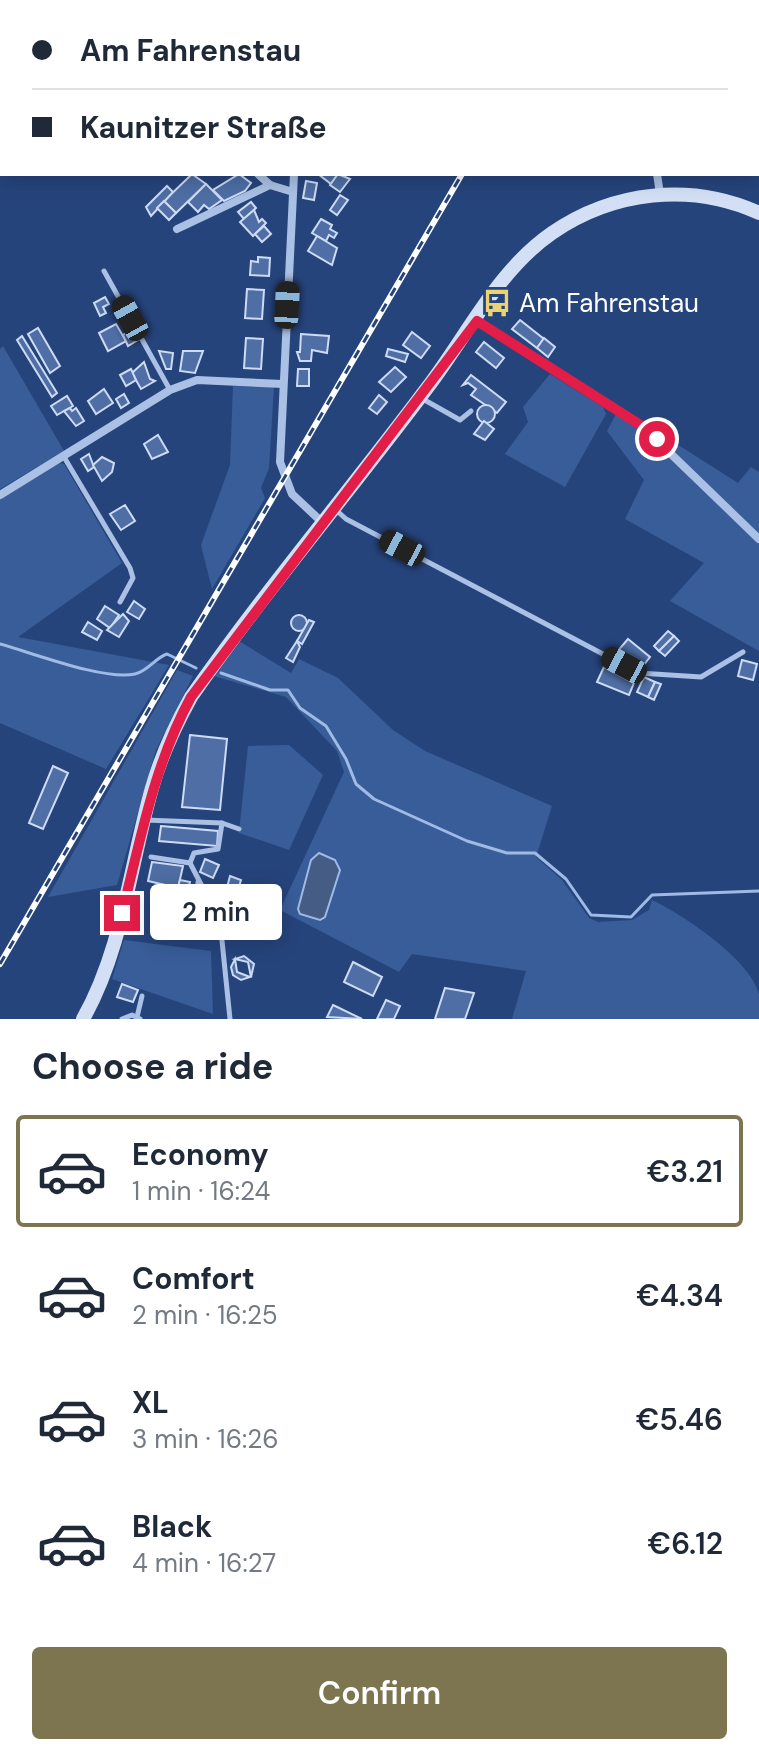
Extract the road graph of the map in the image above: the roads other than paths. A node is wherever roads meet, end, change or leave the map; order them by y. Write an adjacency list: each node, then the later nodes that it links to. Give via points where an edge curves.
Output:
1 (260, 176): 4 (street)
2 (294, 176): 5 (street)
3 (657, 176): 6 (street)
4 (270, 185): 5 (street); 8 (street)
5 (293, 192): 11 (street)
6 (660, 194): 7 (street, via 703,195); 10 (street, via 617,201 554,232 508,273)
7 (759, 213)
8 (177, 229)
9 (104, 271): 12 (lane)
10 (477, 321): 13 (street); 19 (street, via 642,426)
11 (283, 384): 12 (street, via 197,380); 18 (street, via 281,471 300,504)
12 (170, 390): 15 (street)
13 (421, 397): 14 (lane, via 460,420); 17 (street)
14 (471, 411)
15 (63, 456): 16 (street); 20 (lane, via 130,568 133,578)
16 (0, 495)
17 (335, 509): 18 (street); 21 (lane, via 639,673 701,677)
18 (324, 524): 22 (street, via 191,697 163,754)
19 (759, 539)
20 (120, 602)
21 (743, 652)
22 (144, 820): 23 (lane); 31 (street, via 104,978)
23 (222, 823): 24 (lane); 26 (lane, via 218,849 194,853)
24 (239, 829)
25 (151, 857): 26 (lane)
26 (190, 863): 27 (lane)
27 (199, 881): 28 (lane); 33 (lane, via 220,921)
28 (195, 921)
29 (142, 996): 30 (lane)
30 (138, 1018): 32 (lane)
31 (83, 1019)
32 (122, 1019)
33 (230, 1019)

